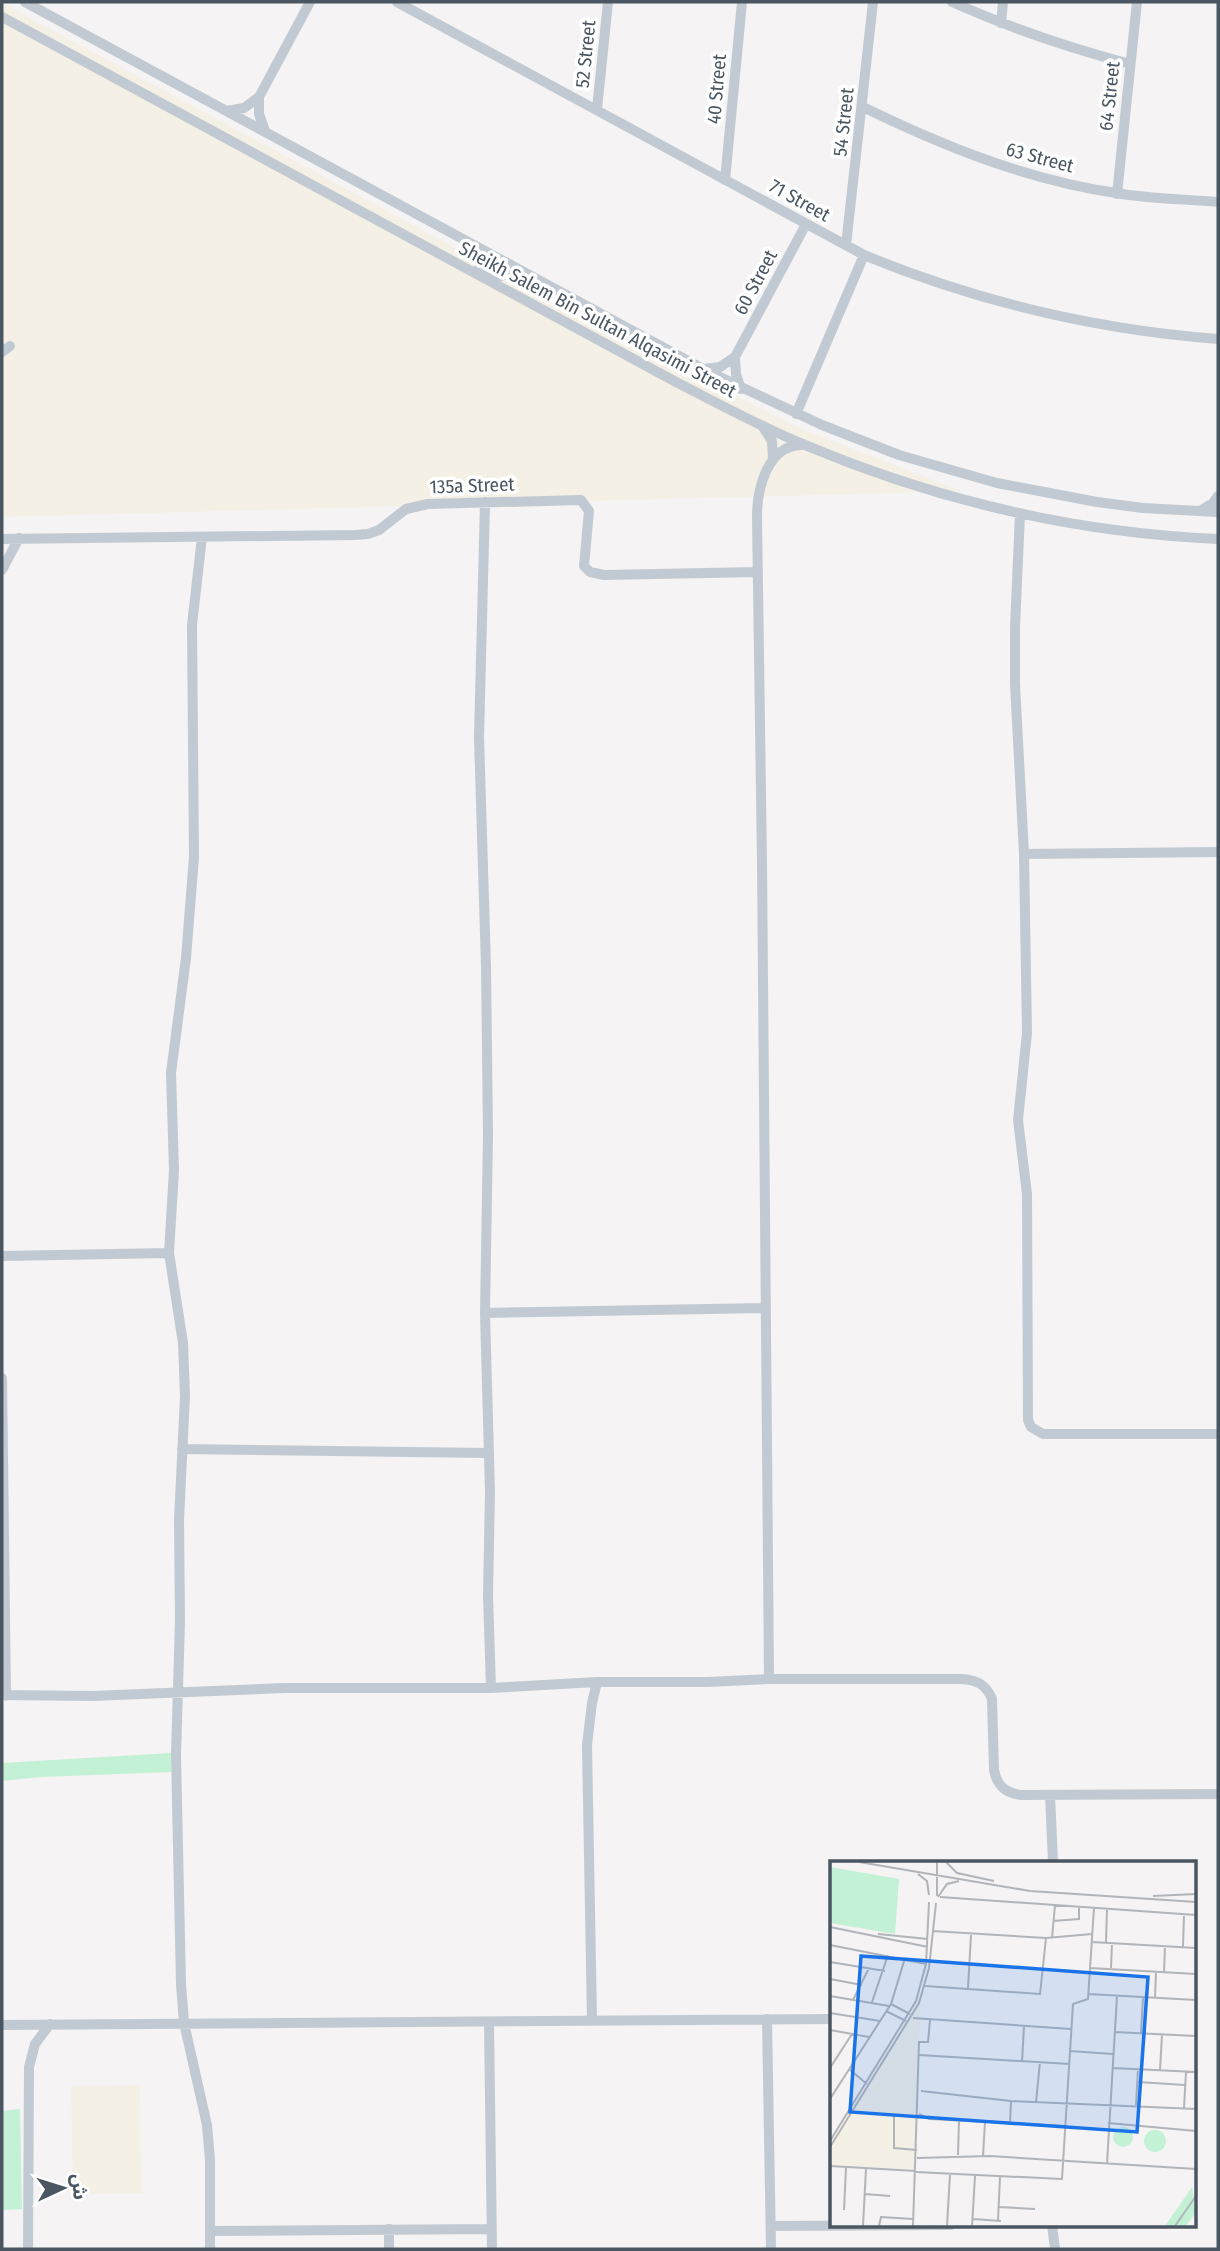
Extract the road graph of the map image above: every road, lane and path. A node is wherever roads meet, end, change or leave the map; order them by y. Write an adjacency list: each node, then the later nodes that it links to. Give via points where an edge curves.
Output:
1 (25, 2): 16 (street, Sheikh Salem Bin Sultan Alqasimi Street)
2 (310, 2): 13 (street)
3 (397, 2): 15 (street, 71 Street)
4 (608, 2): 15 (street, 52 Street)
5 (742, 2): 18 (street, 40 Street)
6 (873, 2): 14 (street, 54 Street)
7 (952, 2): 11 (street)
8 (1003, 2): 11 (street)
9 (1137, 2): 12 (street, 64 Street)
10 (2, 17): 25 (street, Sheikh Salem Bin Sultan Alqasimi Street)
11 (1001, 23): 12 (street)
12 (1130, 64): 19 (street, 64 Street)
13 (259, 97): 16 (street, via 244,108); 17 (street)
14 (863, 107): 19 (street, 63 Street, via 986,161); 22 (street, 54 Street)
15 (597, 109): 18 (street, 71 Street)
16 (227, 111): 17 (street, Sheikh Salem Bin Sultan Alqasimi Street)
17 (265, 131): 24 (street, Sheikh Salem Bin Sultan Alqasimi Street)
18 (725, 180): 21 (street, 71 Street)
19 (1117, 194): 20 (street, 63 Street)
20 (1218, 202)
21 (806, 224): 22 (street, 71 Street); 27 (street, 60 Street)
22 (846, 245): 23 (street, 71 Street)
23 (864, 255): 26 (street, 71 Street, via 1025,307); 30 (street)
24 (510, 264): 25 (street, via 501,276); 28 (street, Sheikh Salem Bin Sultan Alqasimi Street)
25 (460, 265): 31 (street, Sheikh Salem Bin Sultan Alqasimi Street)
26 (1218, 339)
27 (735, 357): 28 (street, via 720,367); 29 (street)
28 (703, 369): 29 (street, Sheikh Salem Bin Sultan Alqasimi Street)
29 (741, 389): 30 (street, Sheikh Salem Bin Sultan Alqasimi Street)
30 (796, 414): 36 (street, Sheikh Salem Bin Sultan Alqasimi Street, via 900,455 997,483 1097,502)
31 (762, 426): 32 (street, Sheikh Salem Bin Sultan Alqasimi Street); 33 (street, via 772,441)
32 (804, 444): 33 (street, via 786,448); 38 (street, Sheikh Salem Bin Sultan Alqasimi Street, via 932,491)
33 (773, 459): 44 (street, via 758,498)
34 (1218, 496): 36 (street)
35 (485, 502): 39 (street, 135a Street, via 417,505 379,530 355,536); 44 (street, 135a Street, via 581,500 589,511 584,566 590,572); 50 (street, via 479,737 488,1135)
36 (1198, 512): 37 (street, Sheikh Salem Bin Sultan Alqasimi Street)
37 (1218, 512)
38 (1020, 513): 42 (street, Sheikh Salem Bin Sultan Alqasimi Street, via 1118,530); 46 (street, via 1015,670)
39 (202, 537): 40 (street, 135a Street); 47 (street, via 192,635 194,857 171,1073 174,1170)
40 (19, 538): 41 (street, 135a Street); 43 (street)
41 (2, 539)
42 (1218, 539)
43 (2, 570)
44 (757, 572): 49 (street)
45 (1218, 852): 46 (street)
46 (1024, 854): 52 (street, via 1027,1033 1018,1120 1027,1194 1028,1420 1043,1434)
47 (169, 1252): 48 (street); 53 (street, via 185,1369)
48 (2, 1256)
49 (765, 1308): 50 (street); 55 (street)
50 (485, 1313): 54 (street)
51 (2, 1378): 59 (street)
52 (1218, 1434)
53 (182, 1449): 54 (street); 58 (street)
54 (489, 1453): 57 (street)
55 (769, 1679): 56 (street); 61 (street, via 948,1678 981,1683 992,1699 994,1770 1000,1786 1014,1794)
56 (597, 1682): 57 (street); 65 (street, via 587,1745)
57 (491, 1688): 58 (street)
58 (177, 1692): 59 (street); 67 (street)
59 (4, 1695)
60 (1218, 1794): 61 (street)
61 (1050, 1795): 62 (street)
62 (1053, 1861)
63 (768, 2019): 64 (street); 65 (street); 70 (street)
64 (830, 2019)
65 (592, 2020): 66 (street)
66 (489, 2021): 67 (street); 74 (street)
67 (184, 2023): 68 (street); 75 (street, via 207,2125)
68 (50, 2024): 69 (street); 76 (street, via 35,2044 29,2067)
69 (2, 2025)
70 (771, 2226): 71 (street); 80 (street)
71 (830, 2226)
72 (1052, 2226): 81 (street)
73 (389, 2229): 74 (street); 75 (street); 78 (street)
74 (491, 2229): 79 (street)
75 (210, 2231): 77 (street)
76 (27, 2249)
77 (210, 2249)
78 (389, 2249)
79 (492, 2249)
80 (771, 2249)
81 (1055, 2249)

